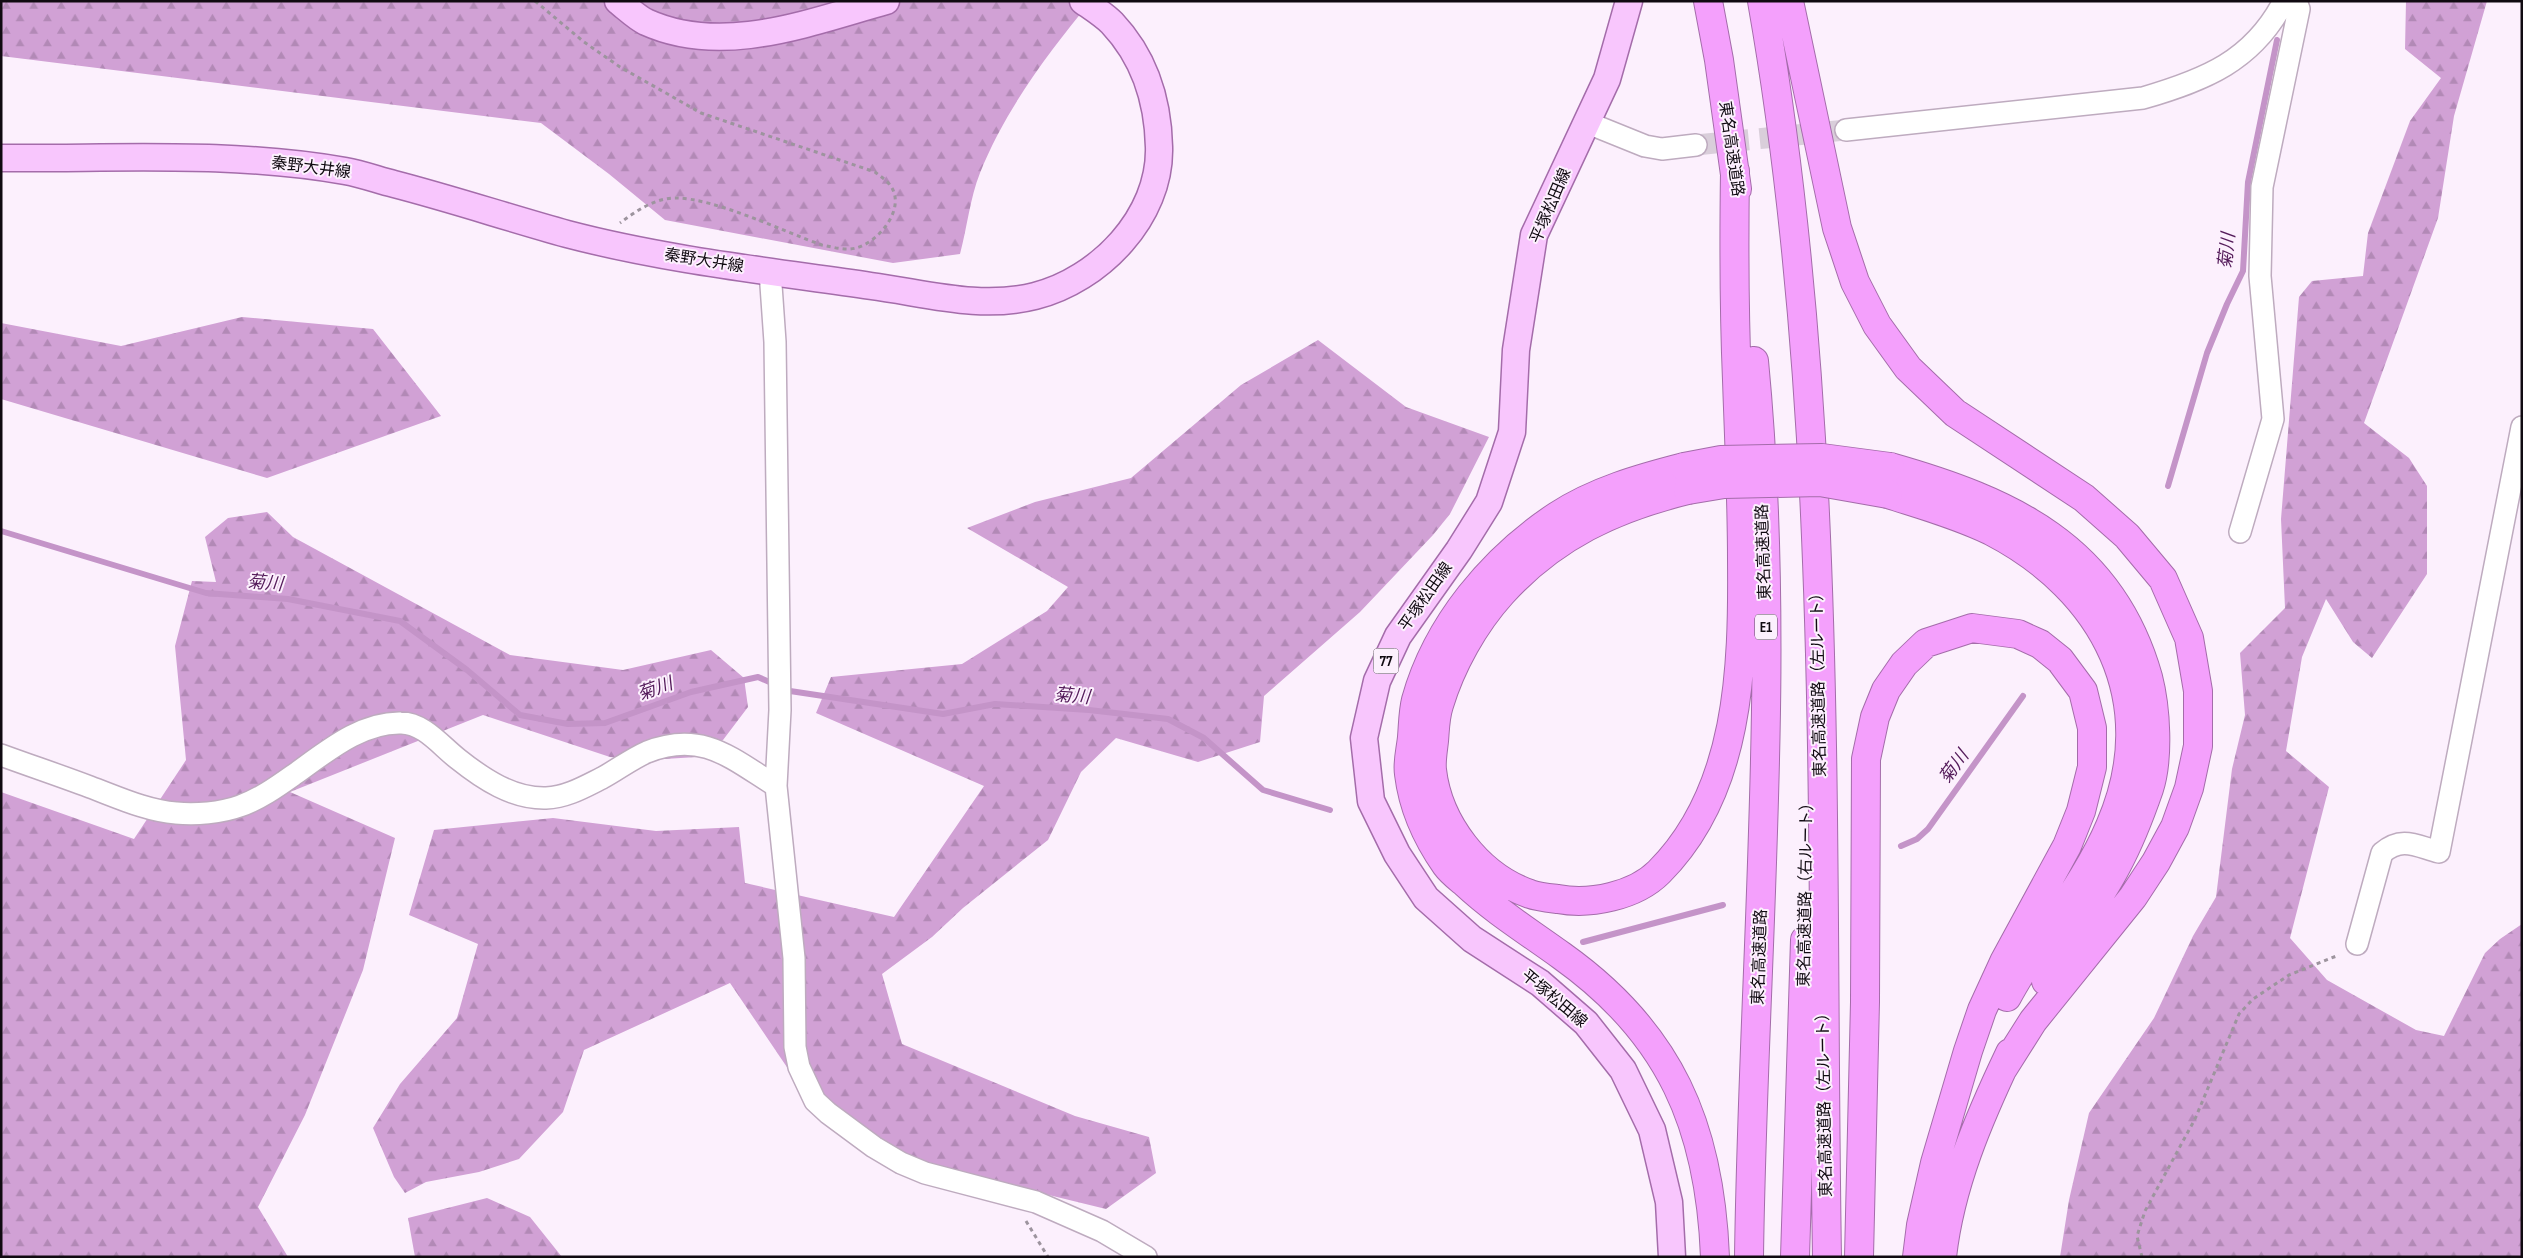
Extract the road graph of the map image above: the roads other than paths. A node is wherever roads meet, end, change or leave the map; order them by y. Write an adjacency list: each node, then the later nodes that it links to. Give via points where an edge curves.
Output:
1 (618, 1): 2 (main road, via 645,22 689,34 736,36 772,32)
2 (886, 1)
3 (1084, 1): 15 (main road, 秦野大井線, via 1111,23 1144,67 1158,115 1160,159 1148,200 1130,234 1104,260 1071,283 1034,296 992,301 935,298)
4 (1629, 1): 10 (main road, 平塚松田線 / 77, via 1607,79)
5 (1708, 1): 14 (highway, 東名高速道路 / E1)
6 (1762, 1): 18 (highway, via 1788,163 1797,252)
7 (1789, 1): 23 (highway, via 1837,228 1855,282 1878,325 1908,368 1956,413 2084,498 2127,536 2162,579 2189,638 2198,691 2198,746 2189,788 2175,827 2133,897 2057,989)
8 (2284, 1): 11 (street, via 2264,32 2235,60 2209,76 2144,98)
9 (2296, 1): 19 (street, via 2299,9 2262,188 2260,276 2273,419)
10 (1588, 123): 12 (street, via 1645,146 1662,149); 26 (main road, 平塚松田線 / 77, via 1534,235 1516,350 1512,432 1489,502 1460,550 1398,636 1377,681 1364,738 1371,801 1397,854 1426,898 1472,939 1540,983 1586,1024 1623,1070 1652,1130 1668,1202)
11 (1846, 130)
12 (1696, 146)
13 (1, 158): 15 (main road, 秦野大井線, via 151,156 246,160 346,171 568,234 673,257)
14 (1735, 171): 17 (highway, via 1734,304 1742,506 1741,654 1724,761 1703,810 1684,842 1656,875 1616,898 1572,902 1530,894 1497,877 1466,849 1441,809 1431,768 1438,708 1462,649 1501,594 1541,557 1573,534); 28 (highway, 東名高速道路 / E1, via 1756,383 1766,605 1766,763)
15 (770, 272): 21 (street, via 775,342 780,710)
16 (2522, 427): 22 (street, via 2439,852 2399,842 2382,853)
17 (1686, 479): 23 (highway, bridge, via 1721,460 1822,458 1890,467 1947,483 2004,506 2039,527 2067,548 2121,611 2141,652 2152,692 2156,734 2150,786 2117,866 2052,970); 24 (highway, bridge, via 1724,484 1820,482 1888,494 1940,510 1990,531 2050,569 2078,596 2099,624 2116,659 2128,701 2130,741 2126,780 2110,826 2088,868 2026,960); 27 (highway, via 1639,479 1560,514 1526,538 1482,580 1440,639 1416,702 1408,772 1419,819 1448,867 1481,898 1609,994 1648,1036 1678,1085 1699,1140 1709,1191)
18 (1815, 526): 29 (highway, 東名高速道路（右ルート）); 30 (highway, 東名高速道路（左ルート）, via 1821,726)
19 (2240, 532)
20 (1, 755): 21 (street, via 114,796 177,814 240,806 278,786 346,739 369,728 402,722 428,734 482,777 530,797 561,796 646,753 668,745 690,743 714,748)
21 (776, 786): 25 (street, via 794,958 795,1047 799,1067 815,1101 874,1147 901,1163 926,1173 1036,1202 1102,1231)
22 (2357, 944)
23 (2002, 1070): 33 (highway, via 1960,1171)
24 (1949, 1117): 31 (highway, via 1982,1010 2004,962 2067,846 2081,811 2092,767 2092,728 2083,691 2060,660 2040,644 2018,634 1972,628 1926,644 1904,664 1886,690 1875,717 1866,759 1865,1002); 32 (highway, via 1921,1225)
25 (1146, 1257)
26 (1672, 1257)
27 (1715, 1257)
28 (1750, 1257)
29 (1795, 1257)
30 (1827, 1257)
31 (1858, 1257)
32 (1917, 1257)
33 (1942, 1257)

